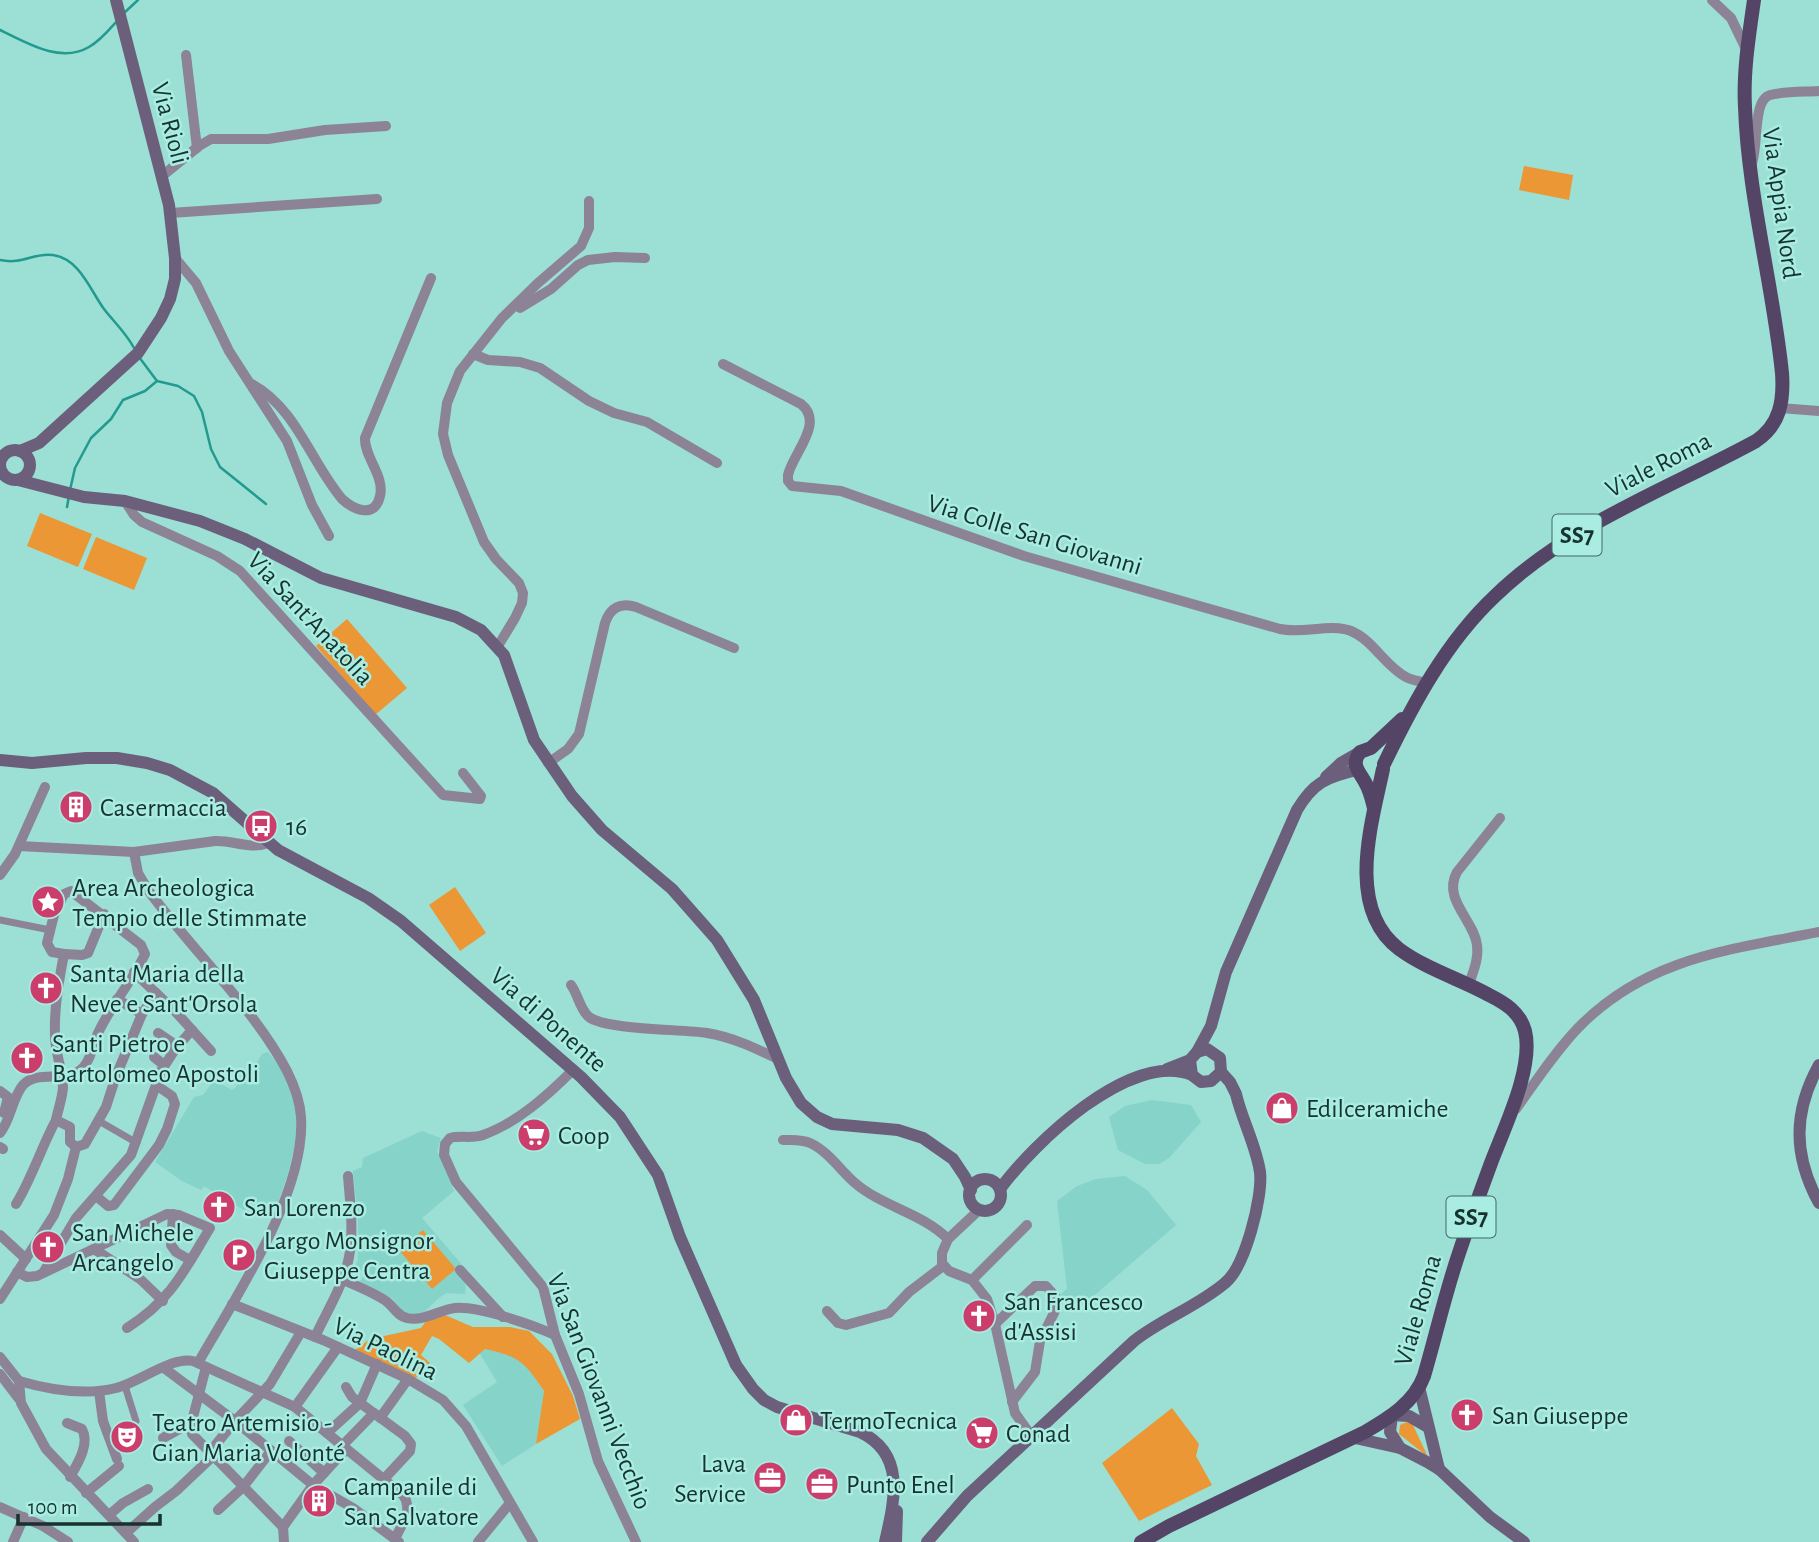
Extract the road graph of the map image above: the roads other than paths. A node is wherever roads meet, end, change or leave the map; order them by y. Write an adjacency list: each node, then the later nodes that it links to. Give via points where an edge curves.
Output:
1 (1712, 0): 4 (street, via 1731,18)
2 (1754, 0): 4 (main road, Via Appia Nord)
3 (116, 1): 10 (main road, Via Rioli)
4 (1748, 54): 9 (main road, Via Appia Nord, via 1745,102)
5 (186, 55): 8 (street)
6 (1819, 91): 9 (street, via 1763,99)
7 (386, 126): 8 (street, via 264,139 219,138)
8 (197, 148): 10 (street)
9 (1751, 166): 21 (main road, Via Appia Nord, via 1782,368)
10 (162, 176): 13 (main road, Via Rioli)
11 (377, 199): 13 (street)
12 (589, 201): 17 (street, via 589,228 581,246 517,302)
13 (170, 212): 14 (main road, Via Rioli)
14 (175, 258): 20 (street, via 195,283); 23 (main road, Via Rioli, via 166,309 148,339 128,363)
15 (645, 258): 17 (street, via 584,262 524,304)
16 (431, 278): 20 (street, via 365,438 381,488 372,509 358,510 342,499 283,409)
17 (483, 342): 18 (street)
18 (473, 354): 25 (street, via 540,368 589,401 647,422); 31 (street, via 450,392 443,438 484,542 523,590 521,607)
19 (723, 364): 33 (street, Via Colle San Giovanni, via 808,411 810,426 789,472 792,486 841,491 1024,556 1283,629 1349,630 1402,674)
20 (251, 384): 30 (street, via 290,446)
21 (1780, 411): 22 (street); 33 (main road, Viale Roma / SS7, via 1758,440 1607,517 1529,567 1479,612)
22 (1819, 411)
23 (39, 443): 24 (main road); 26 (main road)
24 (20, 451): 26 (main road); 27 (main road, via 6,453 1,462)
25 (717, 463)
26 (30, 465): 27 (main road, via 27,474); 28 (main road, Via Sant'Anatolia)
27 (6, 478): 28 (main road, Via Sant'Anatolia)
28 (45, 485): 29 (main road, Via Sant'Anatolia)
29 (125, 502): 31 (main road, Via Sant'Anatolia, via 226,531 328,581 456,617 481,630); 40 (street, Via Sant'Anatolia, via 142,522 237,569 443,795 480,799)
30 (329, 536)
31 (498, 646): 37 (main road, Via Sant'Anatolia, via 512,671 534,740)
32 (734, 648): 37 (street, via 640,608 615,607 605,623 579,734)
33 (1427, 683): 34 (main road, Viale Roma / SS7)
34 (1414, 707): 35 (main road, Viale Roma / SS7); 38 (main road, Viale Roma)
35 (1366, 750): 38 (main road, via 1382,755); 39 (main road, via 1355,760); 41 (main road, via 1340,763)
36 (0, 760): 45 (main road, Via di Ponente, via 110,758 159,766 213,793)
37 (548, 763): 68 (main road, Via Sant'Anatolia, via 591,819 672,889 712,933 749,992)
38 (1384, 767): 39 (main road, via 1373,777); 43 (main road, Viale Roma)
39 (1359, 772): 41 (main road); 43 (main road)
40 (463, 773)
41 (1323, 779): 60 (main road, via 1300,804 1288,828 1224,978)
42 (45, 787): 46 (street)
43 (1375, 809): 55 (main road, Viale Roma / SS7, via 1367,871 1382,929 1401,950)
44 (1500, 818): 55 (street, via 1452,884 1477,946)
45 (268, 843): 47 (street, via 252,847 219,840); 71 (main road, Via di Ponente, via 396,917)
46 (19, 846): 47 (street); 48 (street)
47 (134, 852): 108 (street, via 145,886 242,1006 278,1057 299,1104 300,1139 286,1196)
48 (0, 876)
49 (104, 914): 51 (street, via 69,891); 53 (street, via 88,953); 54 (street, via 143,946 145,951)
50 (0, 920): 51 (street)
51 (50, 930): 53 (street, via 48,948)
52 (1819, 932): 80 (street, via 1711,955 1639,980 1574,1032)
53 (64, 954): 74 (street, via 55,1032)
54 (134, 972): 57 (street); 58 (street)
55 (1469, 984): 80 (main road, Viale Roma / SS7, via 1510,1007 1525,1031 1524,1065)
56 (571, 985): 68 (street, via 594,1019 712,1034)
57 (156, 993): 59 (street); 61 (street)
58 (117, 999): 59 (street); 74 (street, via 86,1064)
59 (142, 1014): 79 (street)
60 (1211, 1026): 65 (main road); 67 (main road)
61 (192, 1030): 63 (street); 64 (street)
62 (158, 1033): 63 (street)
63 (177, 1046): 69 (street)
64 (211, 1051)
65 (1194, 1056): 67 (main road, via 1208,1049); 72 (main road); 73 (main road, via 1189,1065)
66 (154, 1057): 69 (street)
67 (1220, 1058): 75 (main road)
68 (778, 1059): 85 (main road, Via Sant'Anatolia, via 797,1099 817,1117 832,1124 908,1132)
69 (164, 1065): 76 (street)
70 (1819, 1065): 90 (main road, via 1803,1099 1800,1136 1805,1172)
71 (573, 1070): 113 (street, Via San Giovanni Vecchio, via 510,1121 482,1136 452,1137 444,1147 460,1188 541,1284); 159 (main road, Via di Ponente, via 614,1109 653,1167 745,1380 772,1405 847,1427 877,1443 893,1474)
72 (1163, 1071): 73 (main road); 87 (main road, via 1132,1080 1086,1104 1010,1175)
73 (1192, 1075): 75 (main road, via 1200,1082)
74 (60, 1076): 78 (street); 81 (street, via 26,1082)
75 (1216, 1077): 142 (main road, via 1239,1107 1258,1163 1260,1184 1237,1271 1218,1289 1143,1334)
76 (156, 1085): 83 (street); 89 (street, via 172,1096 175,1104 164,1137 114,1205 108,1206)
77 (0, 1091): 81 (street, via 8,1099)
78 (56, 1120): 84 (street, via 70,1127 70,1142); 91 (street)
79 (99, 1121): 83 (street); 84 (street, via 85,1144)
80 (1506, 1124): 126 (main road, Viale Roma / SS7, via 1465,1234)
81 (1, 1134)
82 (783, 1140): 96 (street, via 815,1146 867,1193 931,1224)
83 (137, 1143): 89 (street)
84 (76, 1147): 98 (street, via 58,1205)
85 (953, 1159): 87 (main road); 88 (main road, Via Sant'Anatolia)
86 (348, 1176): 104 (street, via 350,1245)
87 (991, 1183): 88 (main road, via 977,1182); 92 (main road, via 998,1204 990,1210)
88 (971, 1190): 92 (main road, Via Sant'Anatolia)
89 (96, 1196): 103 (street, via 67,1229)
90 (1819, 1203)
91 (16, 1204)
92 (976, 1207): 96 (street)
93 (173, 1214): 97 (street); 99 (street, via 171,1245); 99 (street, via 210,1228)
94 (1027, 1225): 105 (street)
95 (0, 1236): 98 (street)
96 (948, 1239): 100 (street)
97 (94, 1249): 103 (street); 107 (street, via 140,1279)
98 (26, 1259): 102 (street)
99 (190, 1260): 107 (street)
100 (943, 1266): 105 (street); 109 (street, via 891,1312 846,1325)
101 (460, 1270): 110 (street)
102 (17, 1272): 103 (street, via 30,1278); 106 (street)
103 (43, 1274)
104 (342, 1279): 110 (street, via 384,1300 406,1318 459,1308); 115 (street)
105 (972, 1280): 111 (street, via 987,1299)
106 (0, 1299)
107 (163, 1301): 112 (street)
108 (234, 1301): 114 (street, Via Paolina); 119 (street)
109 (827, 1311)
110 (503, 1317): 113 (street)
111 (995, 1324): 130 (street); 130 (street, via 1035,1286 1046,1286 1055,1296 1056,1309 1040,1341 1037,1366)
112 (127, 1328)
113 (554, 1330): 173 (street, Via San Giovanni Vecchio, via 579,1394 599,1466)
114 (301, 1332): 115 (street, Via Paolina); 128 (street)
115 (315, 1337): 116 (street, Via Paolina)
116 (338, 1347): 118 (street, Via Paolina); 133 (street)
117 (0, 1357): 123 (street)
118 (377, 1364): 122 (street, Via Paolina); 132 (street)
119 (202, 1365): 120 (street, via 183,1360); 128 (street); 129 (street)
120 (164, 1368): 124 (street); 129 (street)
121 (0, 1374): 131 (street)
122 (408, 1379): 135 (street); 158 (street, Via Paolina, via 457,1413)
123 (19, 1381): 127 (street); 131 (street)
124 (125, 1386): 127 (street); 136 (street)
125 (346, 1387): 132 (street)
126 (1419, 1387): 134 (main road, Viale Roma / SS7); 140 (main road)
127 (99, 1391): 157 (street, via 102,1417 118,1463)
128 (261, 1393): 133 (street); 137 (street)
129 (199, 1394): 137 (street); 138 (street)
130 (1012, 1402): 142 (street)
131 (21, 1403): 152 (street, via 46,1449)
132 (360, 1403): 135 (street); 141 (street)
133 (295, 1407): 141 (street)
134 (1392, 1415): 140 (main road, via 1409,1416); 144 (main road, Viale Roma / SS7); 147 (main road, via 1390,1432)
135 (377, 1416): 146 (street); 153 (street, via 411,1444)
136 (136, 1421)
137 (234, 1421): 148 (street); 149 (street)
138 (192, 1422): 143 (street); 149 (street, via 192,1434)
139 (67, 1423): 152 (street, via 85,1434 82,1456)
140 (1428, 1427): 150 (main road)
141 (327, 1433): 146 (street)
142 (1032, 1437): 176 (main road, via 955,1508)
143 (163, 1438)
144 (1354, 1438): 147 (main road); 177 (main road, Viale Roma / SS7)
145 (289, 1441): 151 (street)
146 (344, 1448): 151 (street); 153 (street)
147 (1400, 1448): 150 (main road)
148 (271, 1451): 154 (street); 155 (street)
149 (211, 1455): 155 (street); 165 (street, via 176,1492)
150 (1439, 1469): 178 (main road)
151 (324, 1473): 154 (street)
152 (70, 1477): 157 (street)
153 (384, 1479): 166 (street, via 408,1504)
154 (313, 1485): 164 (street); 166 (street)
155 (243, 1487): 161 (street); 164 (street)
156 (148, 1489): 162 (street)
157 (86, 1493): 162 (street)
158 (510, 1503): 171 (street); 172 (street, Via Paolina)
159 (894, 1503): 174 (main road, Via di Ponente); 175 (main road, Via di Ponente)
160 (0, 1507): 163 (street)
161 (218, 1510)
162 (109, 1515): 165 (street)
163 (24, 1517): 167 (street); 168 (street)
164 (283, 1527): 170 (street)
165 (126, 1533): 169 (street)
166 (397, 1540)
167 (13, 1542)
168 (68, 1542)
169 (134, 1542)
170 (284, 1542)
171 (478, 1542)
172 (533, 1542)
173 (636, 1542)
174 (885, 1542)
175 (896, 1542)
176 (927, 1542)
177 (1141, 1542)
178 (1524, 1542)

